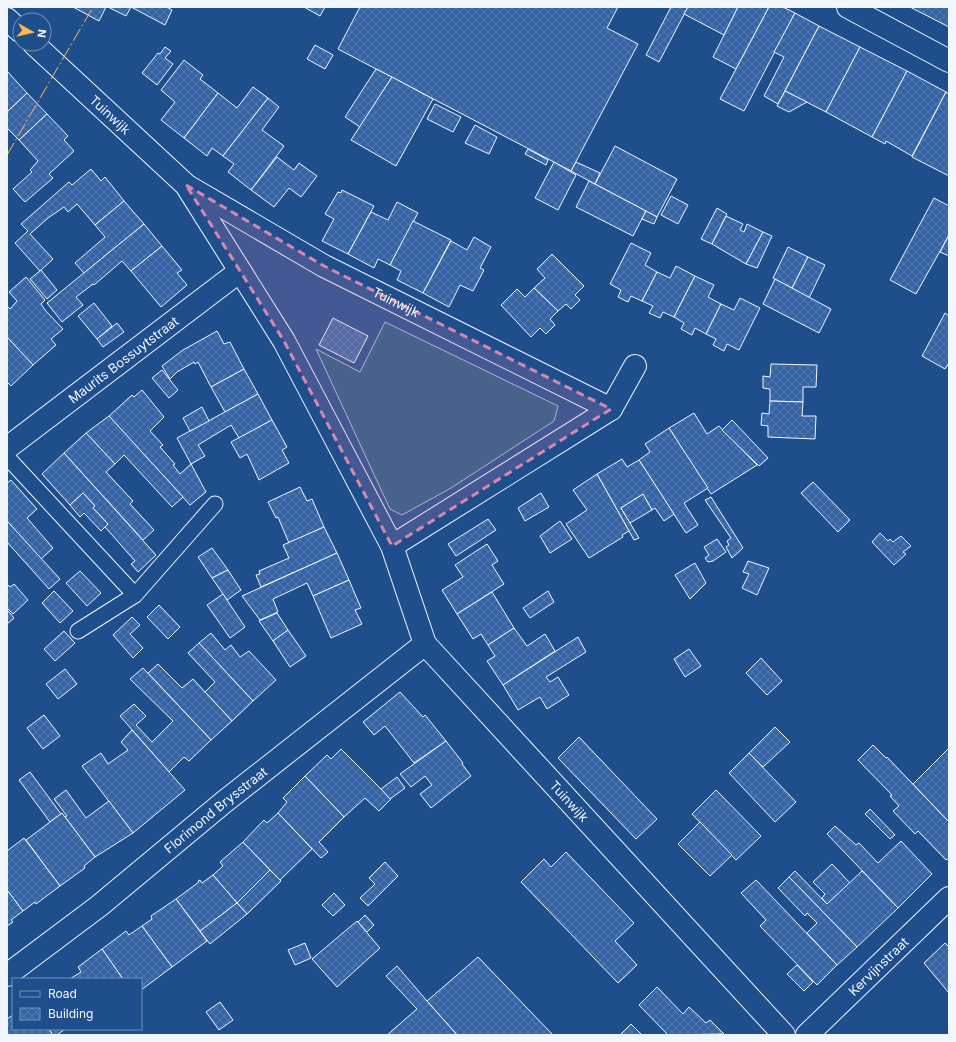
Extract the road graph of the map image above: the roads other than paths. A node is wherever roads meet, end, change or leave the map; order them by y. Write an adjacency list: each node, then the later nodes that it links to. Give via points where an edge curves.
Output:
1 (848, 7): 3 (street)
2 (43, 52): 4 (street, Tuinwijk)
3 (949, 61)
4 (186, 185): 5 (street, Tuinwijk); 7 (street, Tuinwijk, via 324,266)
5 (240, 271): 8 (street, Maurits Bossuytstraat); 11 (street, Tuinwijk, via 284,341)
6 (635, 366): 7 (street)
7 (611, 409): 11 (street)
8 (7, 448)
9 (7, 457): 12 (lane)
10 (215, 504): 12 (lane)
11 (392, 546): 14 (street, Tuinwijk)
12 (135, 595): 13 (lane)
13 (78, 631)
14 (425, 644): 16 (street, Florimond Brysstraat, via 224,802 99,906); 17 (street, Tuinwijk)
15 (949, 898): 18 (street, Kervijnstraat)
16 (7, 975)
17 (784, 1035)
18 (807, 1035)

